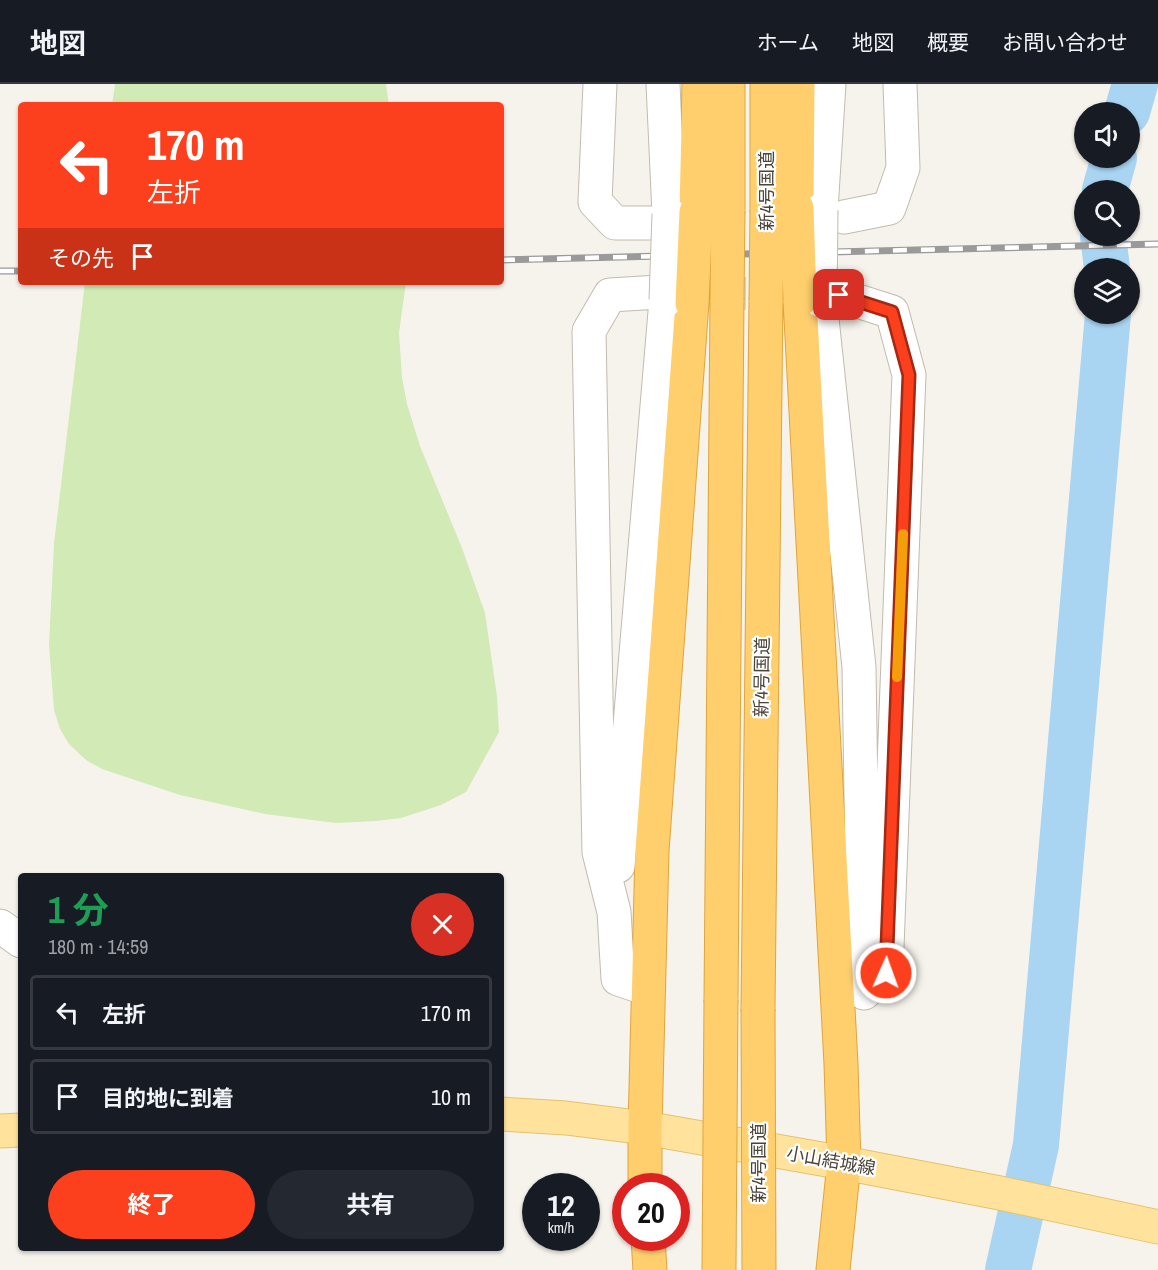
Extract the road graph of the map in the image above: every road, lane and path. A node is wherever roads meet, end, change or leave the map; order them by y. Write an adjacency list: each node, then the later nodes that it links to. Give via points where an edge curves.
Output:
1 (600, 84): 10 (street, via 595,202 615,223)
2 (663, 84): 10 (street)
3 (699, 84): 10 (highway)
4 (728, 84): 10 (highway, 新4号国道)
5 (767, 84): 9 (highway, 新4号国道)
6 (798, 84): 9 (highway)
7 (829, 84): 9 (street)
8 (900, 84): 9 (street, via 903,168 889,208)
9 (807, 211): 12 (highway, bridge); 26 (highway, 新4号国道, bridge, via 766,300)
10 (688, 215): 11 (highway, bridge); 25 (highway, 新4号国道, bridge, via 727,300)
11 (672, 298): 13 (street); 13 (street, via 610,295 589,332 599,852); 16 (highway)
12 (820, 298): 17 (highway); 17 (street, via 892,312 909,375 886,973)
13 (614, 912): 16 (street, via 618,979)
14 (0, 926): 15 (street)
15 (18, 939)
16 (648, 989): 19 (highway)
17 (851, 997): 22 (highway)
18 (504, 1114): 19 (main road, 小山結城線)
19 (645, 1128): 22 (main road, 小山結城線); 23 (highway)
20 (18, 1130): 21 (main road)
21 (0, 1131)
22 (844, 1162): 24 (main road, 小山結城線); 27 (highway)
23 (645, 1173)
24 (1158, 1227)
25 (719, 1270)
26 (759, 1270)
27 (833, 1270)

